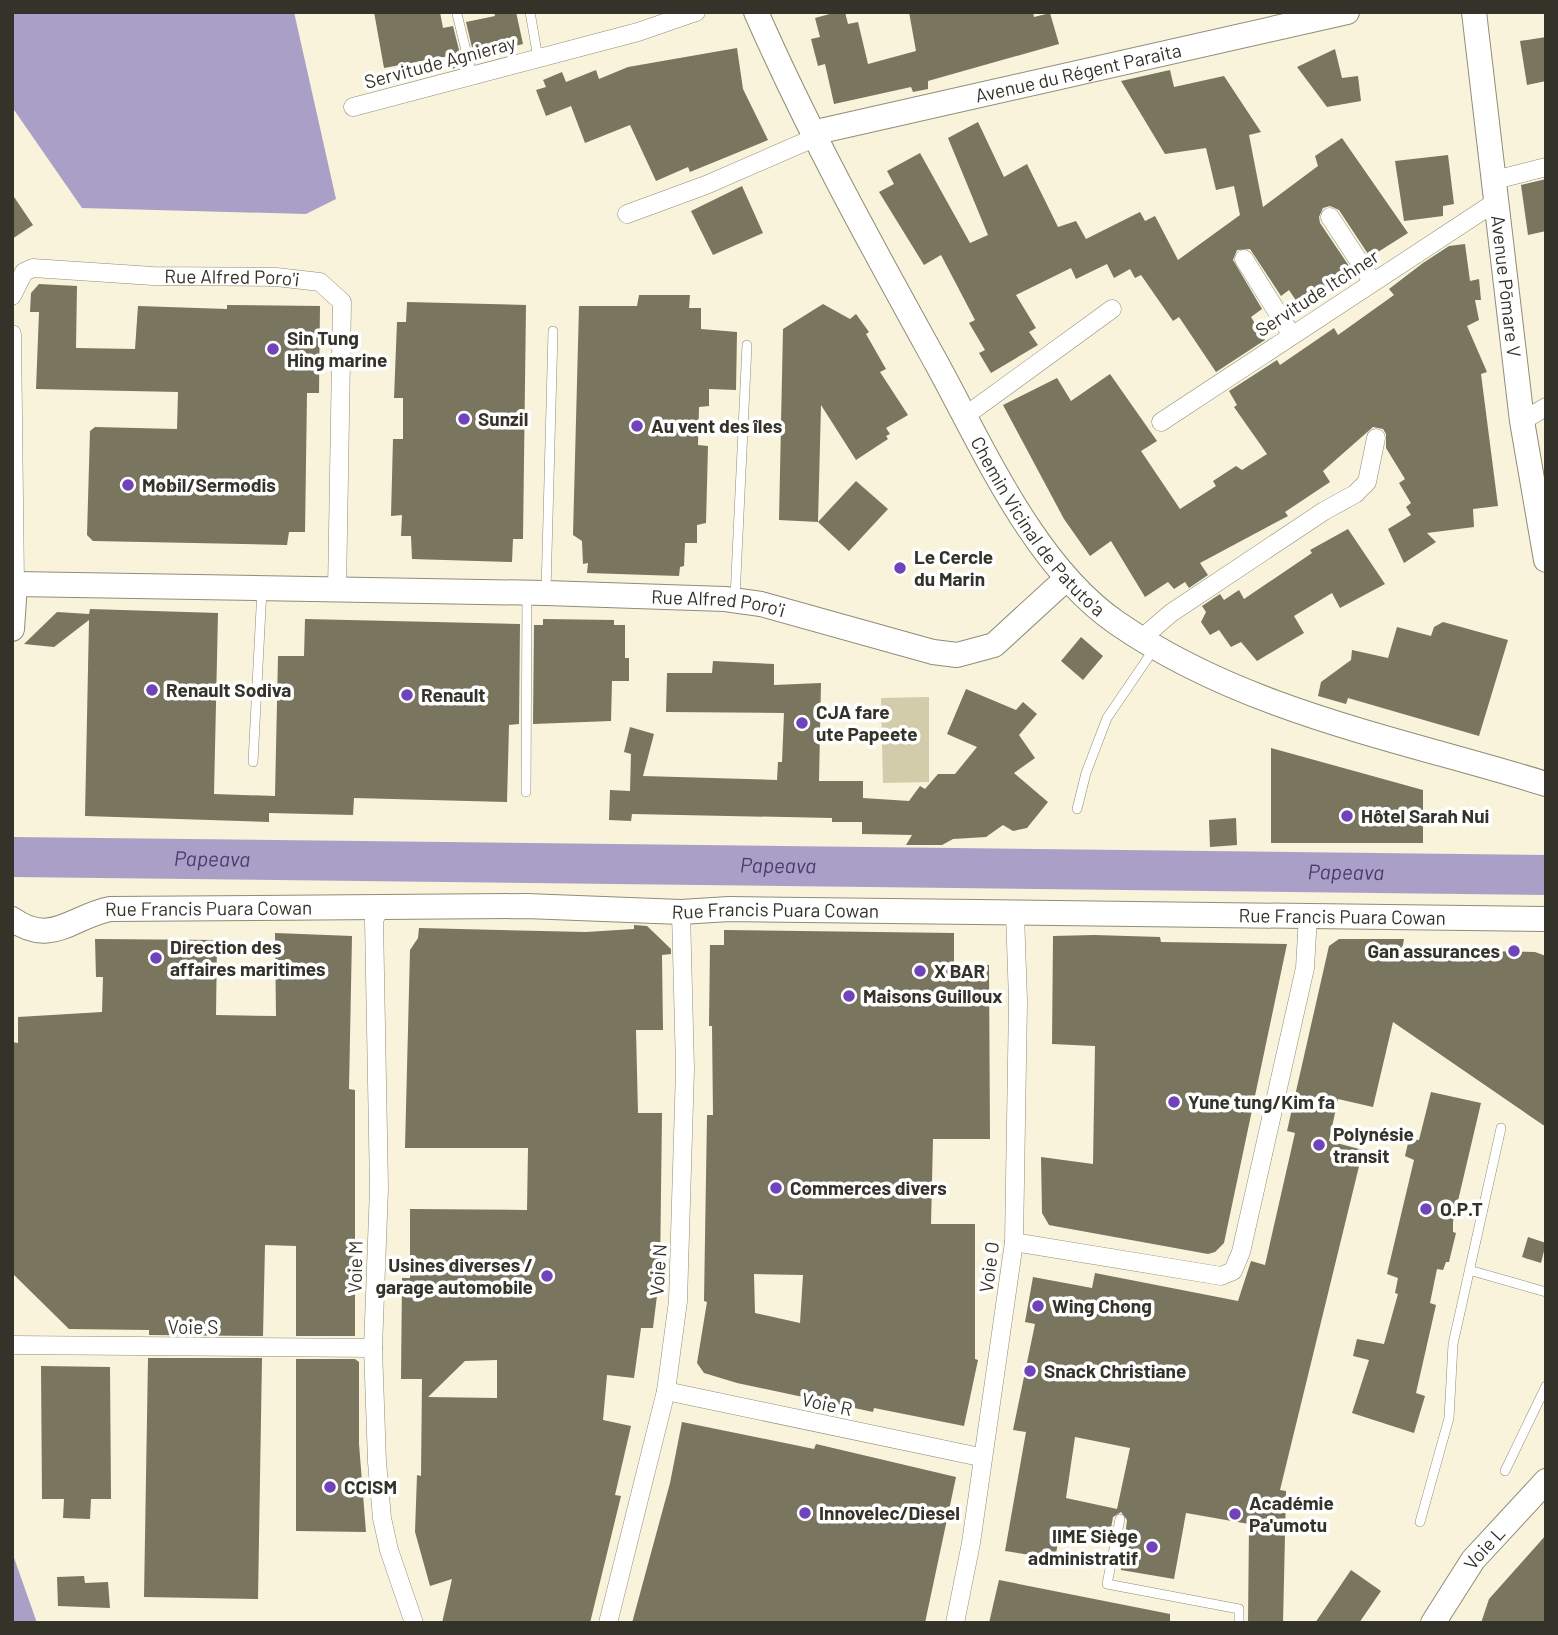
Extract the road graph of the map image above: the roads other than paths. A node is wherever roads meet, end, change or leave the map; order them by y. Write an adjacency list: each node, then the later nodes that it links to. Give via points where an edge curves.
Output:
1 (530, 12): 7 (lane, Servitude Agnieray)
2 (695, 12): 7 (street, Servitude Agnieray)
3 (1347, 12): 10 (main road, Avenue du Régent Paraita)
4 (1475, 12): 12 (main road, Avenue Pōmare V)
5 (457, 13): 8 (lane)
6 (760, 13): 10 (main road, Chemin Vicinal de Patuto'a)
7 (538, 58): 8 (street, Servitude Agnieray)
8 (472, 75): 9 (street, Servitude Agnieray)
9 (353, 107)
10 (813, 136): 13 (street, via 706,185); 24 (main road, Chemin Vicinal de Patuto'a)
11 (1546, 167): 12 (street, Servitude Itchner)
12 (1496, 190): 16 (street, Servitude Itchner); 25 (main road, Avenue Pōmare V)
13 (626, 214)
14 (1330, 217): 16 (street)
15 (1244, 259): 21 (street)
16 (1372, 281): 21 (street, Servitude Itchner)
17 (12, 296): 32 (street, Rue Alfred Poro'i, via 24,272 33,268 153,276 276,277 320,282 330,289 342,302)
18 (1112, 309): 24 (street)
19 (553, 331): 33 (lane)
20 (12, 334): 29 (street)
21 (1291, 334): 26 (street, Servitude Itchner)
22 (747, 345): 34 (lane)
23 (1546, 407): 25 (street)
24 (965, 416): 30 (main road, Chemin Vicinal de Patuto'a, via 1039,543)
25 (1522, 421): 28 (main road, Avenue Pōmare V)
26 (1161, 422)
27 (1376, 438): 36 (street, via 1367,482 1356,494 1171,613)
28 (1546, 560)
29 (14, 575): 31 (main road, Rue Alfred Poro'i); 35 (main road)
30 (1066, 579): 34 (main road, Rue Alfred Poro'i, via 1010,633 994,645 967,654 933,652); 36 (main road, Chemin Vicinal de Patuto'a, via 1117,624)
31 (262, 589): 32 (main road, Rue Alfred Poro'i); 37 (lane)
32 (337, 590): 33 (main road, Rue Alfred Poro'i)
33 (537, 593): 34 (main road, Rue Alfred Poro'i); 39 (lane)
34 (735, 600)
35 (12, 629)
36 (1148, 643): 38 (main road, Chemin Vicinal de Patuto'a, via 1178,662 1307,715); 40 (lane, via 1107,718)
37 (253, 762)
38 (1546, 784)
39 (526, 792)
40 (1077, 809)
41 (380, 909): 42 (main road, Rue Francis Puara Cowan, via 526,906); 45 (main road, Rue Francis Puara Cowan, via 110,909 48,932 26,928); 52 (street, Voie M, via 374,920 379,1188)
42 (681, 912): 43 (main road, Rue Francis Puara Cowan); 54 (street, Voie N, via 685,1069 681,1259)
43 (1015, 913): 44 (main road, Rue Francis Puara Cowan); 48 (street, Voie O)
44 (1308, 916): 46 (main road, Rue Francis Puara Cowan); 48 (street, via 1305,968 1233,1271 1221,1276)
45 (12, 919)
46 (1546, 919)
47 (1501, 1128): 49 (lane)
48 (1014, 1242): 56 (street, Voie O)
49 (1469, 1270): 50 (lane); 60 (lane, via 1453,1344 1449,1418)
50 (1546, 1292)
51 (12, 1345): 52 (street, Voie S)
52 (373, 1348): 61 (street, Voie M, via 382,1518)
53 (1546, 1386): 55 (lane)
54 (666, 1391): 56 (street, Voie R); 62 (street, Voie N)
55 (1542, 1406): 57 (lane)
56 (980, 1457): 63 (street, Voie O, via 971,1543)
57 (1505, 1471)
58 (1546, 1481): 65 (main road, Voie L, via 1473,1560)
59 (1120, 1519): 64 (lane, via 1107,1584 1239,1609)
60 (1420, 1522)
61 (414, 1623)
62 (608, 1623)
63 (955, 1623)
64 (1239, 1623)
65 (1433, 1623)

